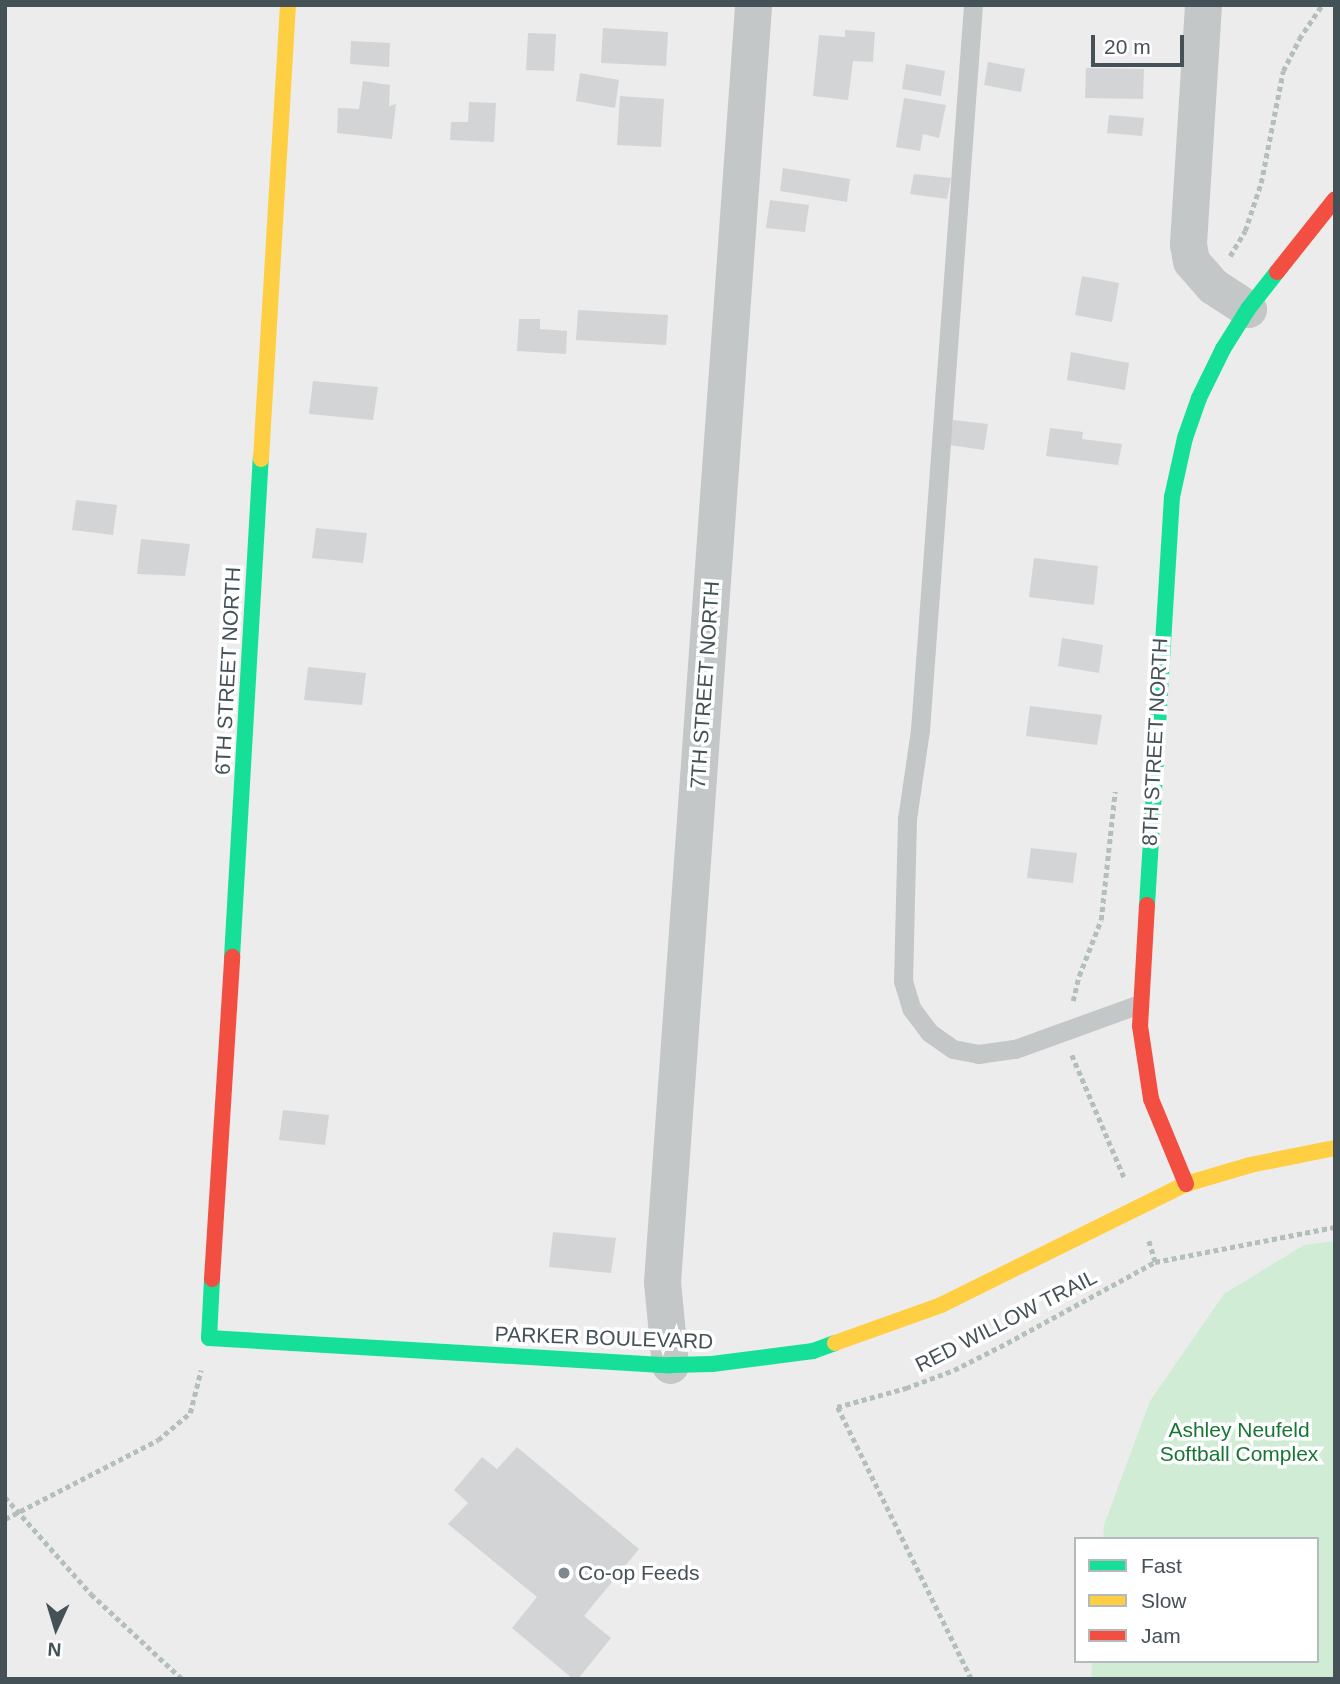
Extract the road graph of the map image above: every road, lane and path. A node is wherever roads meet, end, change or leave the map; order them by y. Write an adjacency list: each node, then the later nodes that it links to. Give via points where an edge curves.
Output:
1 (288, 5): 13 (street, 6TH STREET NORTH)
2 (752, 5): 14 (street, 7TH STREET NORTH, via 662,1282)
3 (973, 5): 7 (lane, via 920,730 907,818 903,981 911,1008 930,1033 953,1049 978,1055 1015,1049)
4 (1203, 5): 6 (street, via 1188,244 1191,261 1213,286)
5 (1335, 199): 6 (street, 8TH STREET NORTH)
6 (1248, 309): 7 (street, 8TH STREET NORTH, via 1199,398 1172,497)
7 (1139, 1004): 9 (street, 8TH STREET NORTH, via 1151,1099)
8 (1335, 1148): 9 (street, PARKER BOULEVARD)
9 (1186, 1184): 14 (street, PARKER BOULEVARD, via 883,1329 813,1351)
10 (1335, 1227): 12 (path)
11 (1147, 1237): 12 (path)
12 (1155, 1262): 19 (path, RED WILLOW TRAIL, via 954,1370 837,1407)
13 (209, 1338): 14 (street, PARKER BOULEVARD); 16 (path, via 190,1413 158,1440)
14 (670, 1366)
15 (5, 1496): 16 (path)
16 (19, 1513): 17 (path); 18 (path, via 91,1594)
17 (5, 1519)
18 (182, 1679)
19 (971, 1679)

